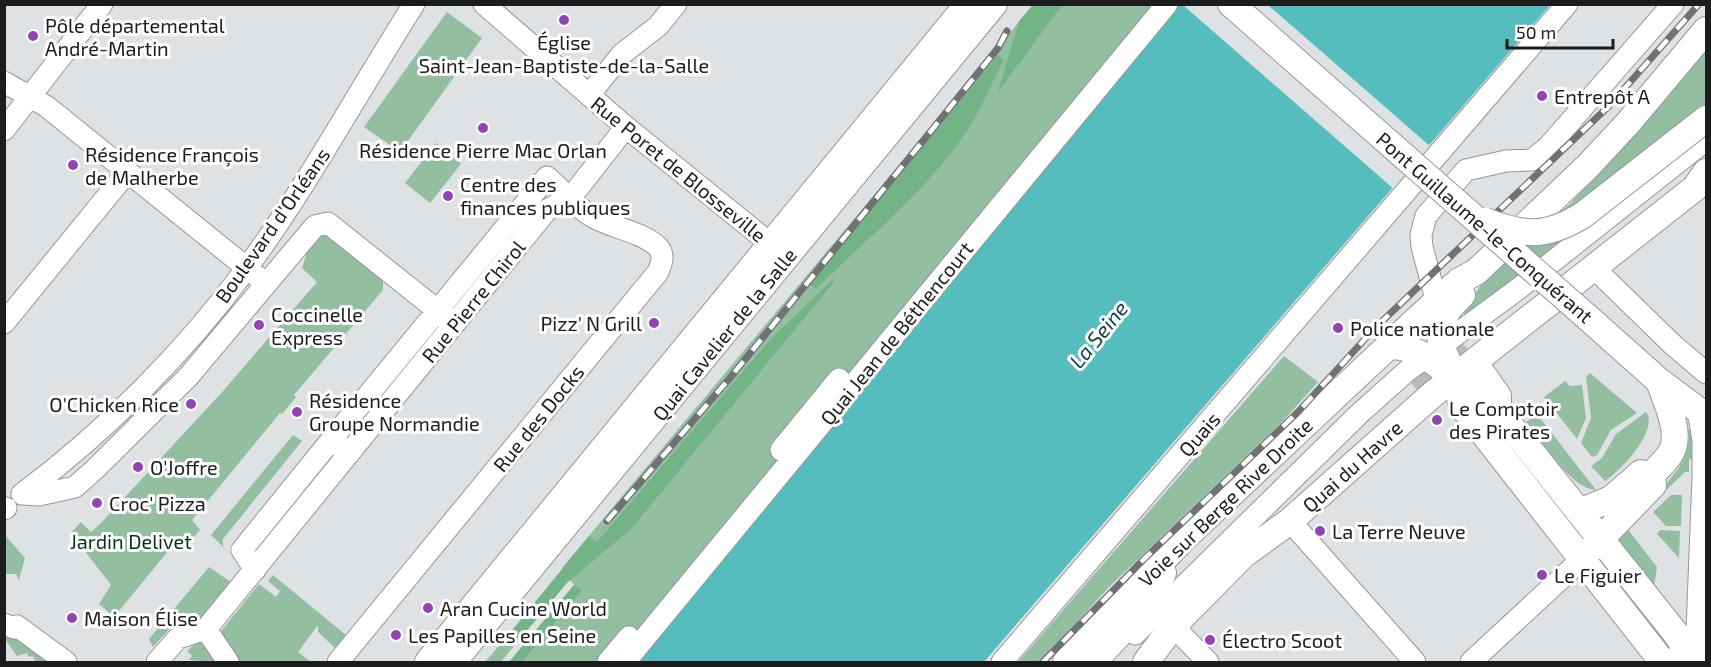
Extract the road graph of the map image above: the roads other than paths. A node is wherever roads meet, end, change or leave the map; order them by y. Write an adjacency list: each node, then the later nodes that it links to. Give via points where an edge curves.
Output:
1 (102, 4): 15 (street)
2 (414, 4): 27 (street, Boulevard d'Orléans)
3 (484, 4): 14 (street, Rue Poret de Blosseville)
4 (676, 4): 14 (street, via 658,26 622,54)
5 (994, 4): 11 (main road, Quai Cavelier de la Salle)
6 (1149, 4): 62 (street, Quai Jean de Béthencourt)
7 (1167, 4): 63 (street, Quai Jean de Béthencourt)
8 (1231, 4): 23 (main road, Pont Guillaume-le-Conquérant, bridge)
9 (1567, 4): 64 (street, Quais)
10 (1673, 4): 25 (street, via 1576,116 1532,160 1466,170 1426,216 1421,235)
11 (965, 12): 24 (main road, Quai Cavelier de la Salle)
12 (1707, 30): 28 (main road, via 1594,159)
13 (4, 82): 15 (street)
14 (589, 95): 17 (street, Rue Poret de Blosseville)
15 (31, 96): 18 (street); 20 (street)
16 (1707, 119): 23 (main road, bridge, via 1564,227 1527,233)
17 (626, 127): 22 (street, Rue Pierre Chirol); 24 (street, Rue Poret de Blosseville)
18 (4, 130)
19 (1707, 140): 35 (street)
20 (128, 171): 27 (street); 32 (street)
21 (1704, 182): 26 (main road); 36 (main road, via 1684,177)
22 (571, 197): 31 (street, Rue des Docks, via 547,177); 33 (street, Rue Pierre Chirol, via 547,210); 59 (street, Rue des Docks, via 594,218 656,246 662,262 658,272)
23 (1473, 217): 38 (main road, Pont Guillaume-le-Conquérant, bridge)
24 (774, 257): 60 (main road, Quai Cavelier de la Salle); 61 (main road, Quai Cavelier de la Salle)
25 (1426, 263): 28 (street, via 1448,274); 30 (street)
26 (1593, 267): 36 (main road); 37 (street)
27 (247, 268): 29 (street); 29 (street, Boulevard d'Orléans, via 195,331 115,416 22,494 39,495 75,487 188,377)
28 (1476, 272): 30 (main road, Voie sur Berge Rive Droite, via 1459,281); 35 (main road, via 1443,317)
29 (266, 284): 31 (street, via 315,226 328,223)
30 (1437, 303): 34 (main road, Voie sur Berge Rive Droite)
31 (437, 310): 33 (street); 41 (street)
32 (4, 322)
33 (454, 324): 42 (street, Rue Pierre Chirol)
34 (1388, 346): 35 (main road); 47 (main road, Voie sur Berge Rive Droite)
35 (1433, 351): 36 (main road); 67 (street, via 1364,408)
36 (1466, 363): 44 (main road, via 1498,396 1498,410); 45 (main road, Quai du Havre); 49 (main road, via 1462,406)
37 (1707, 373)
38 (1659, 381): 40 (main road, Pont Guillaume-le-Conquérant); 43 (main road, via 1674,429 1673,447)
39 (1417, 390): 48 (main road, Quai du Havre, via 1282,510)
40 (1702, 422): 55 (street)
41 (332, 439): 42 (street); 50 (street, via 242,550)
42 (349, 454): 50 (street, Rue Pierre Chirol)
43 (1651, 476): 44 (main road, via 1641,473 1611,499); 46 (main road, via 1653,484)
44 (1579, 512): 46 (main road)
45 (1290, 521): 48 (main road, Quai du Havre); 71 (street)
46 (1601, 538): 49 (main road); 55 (main road)
47 (1181, 541): 65 (main road, Voie sur Berge Rive Droite); 66 (main road, via 1142,610)
48 (1246, 553): 53 (main road, Quai du Havre)
49 (1582, 559): 72 (street); 73 (main road)
50 (255, 570): 54 (street, Rue Pierre Chirol)
51 (4, 608): 52 (street, via 19,620)
52 (11, 625): 56 (street)
53 (1173, 626): 68 (main road); 69 (main road, Quai du Havre); 70 (street)
54 (206, 629): 57 (street, via 178,638); 58 (street)
55 (1694, 656)
56 (66, 663)
57 (157, 663)
58 (228, 663)
59 (338, 663)
60 (428, 663)
61 (453, 663)
62 (608, 663)
63 (625, 663)
64 (1002, 663)
65 (1066, 663)
66 (1093, 663)
67 (1108, 663)
68 (1132, 663)
69 (1146, 663)
70 (1208, 663)
71 (1415, 663)
72 (1471, 663)
73 (1667, 663)

